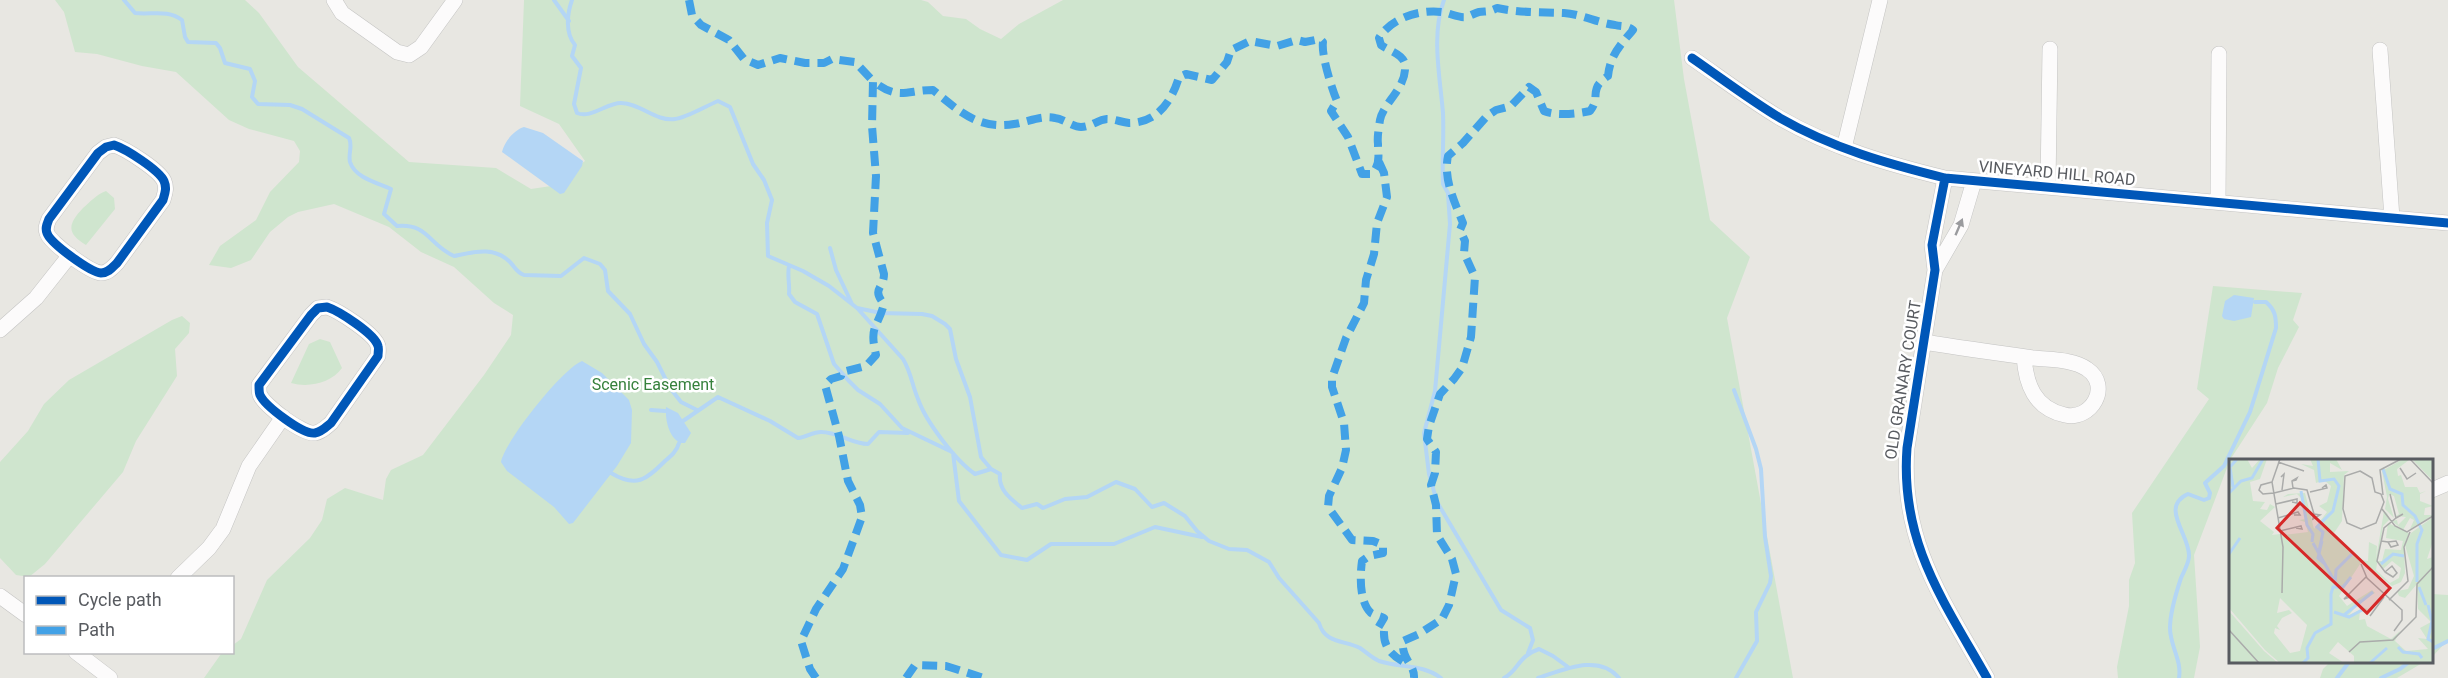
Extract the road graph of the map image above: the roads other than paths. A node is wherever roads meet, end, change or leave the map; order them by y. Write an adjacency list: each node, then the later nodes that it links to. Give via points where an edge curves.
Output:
1 (334, 0): 2 (street, via 342,13 397,52 409,55 421,47)
2 (455, 0)
3 (1880, 0): 8 (street)
4 (2050, 49): 11 (street)
5 (2380, 50): 13 (street)
6 (2219, 54): 12 (street)
7 (1692, 58): 8 (street, VINEYARD HILL ROAD, via 1781,118)
8 (1844, 148): 9 (street, VINEYARD HILL ROAD)
9 (1945, 178): 10 (street, VINEYARD HILL ROAD); 16 (street, OLD GRANARY COURT, via 1932,245)
10 (1974, 181): 11 (street, VINEYARD HILL ROAD); 16 (street, OLD GRANARY COURT, one-way to 10, via 1961,225)
11 (2048, 186): 12 (street, VINEYARD HILL ROAD)
12 (2218, 202): 13 (street, VINEYARD HILL ROAD)
13 (2392, 218): 14 (street, VINEYARD HILL ROAD)
14 (2448, 223)
15 (70, 255): 15 (street, via 53,242 46,227 99,153 114,145 123,148 159,175 166,191 163,200 110,270 93,271); 17 (street, via 36,298)
16 (1935, 270): 18 (street, OLD GRANARY COURT)
17 (0, 330)
18 (1924, 342): 19 (street); 28 (street, OLD GRANARY COURT, via 1906,448 1907,504 1918,550)
19 (2024, 357): 19 (street, via 2078,364 2089,370 2098,387 2094,406 2076,417 2050,410 2030,391)
20 (284, 417): 20 (street, via 265,402 259,386 318,308 336,310 374,338 378,347 374,363 323,431 313,434 299,429); 23 (street, via 249,466 223,529)
21 (2448, 483): 22 (street)
22 (2433, 490)
23 (179, 576)
24 (0, 596): 25 (street)
25 (24, 614)
26 (86, 656): 27 (street)
27 (110, 678)
28 (1987, 678)

